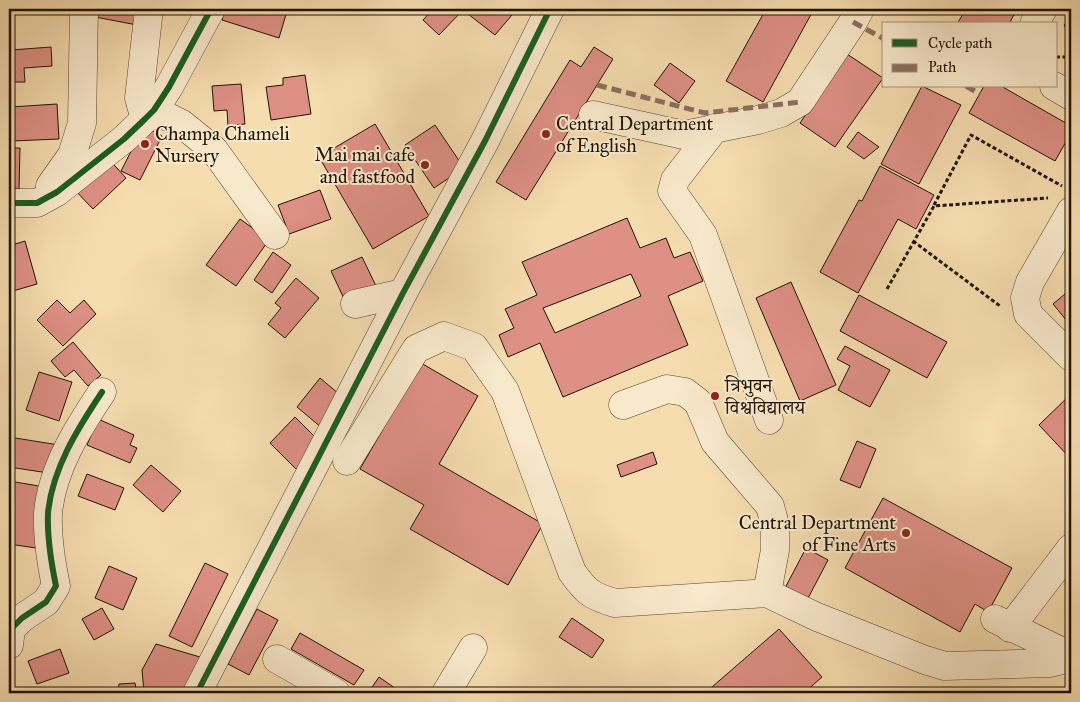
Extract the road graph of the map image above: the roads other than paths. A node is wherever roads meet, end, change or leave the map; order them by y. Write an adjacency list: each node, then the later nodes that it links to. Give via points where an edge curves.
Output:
1 (84, 9): 15 (street, via 82,123 72,155)
2 (149, 9): 10 (street, via 139,98)
3 (211, 9): 10 (street, via 169,87)
4 (550, 9): 17 (street, via 485,141)
5 (860, 9): 12 (street, via 800,102 781,113)
6 (1043, 9): 7 (street)
7 (1035, 22)
8 (1057, 88): 9 (street)
9 (1071, 96)
10 (149, 114): 15 (street, via 124,139 57,192); 16 (street, via 182,124 214,150)
11 (593, 115): 12 (street, via 684,135)
12 (715, 128): 22 (street, via 675,180 672,191 703,236)
13 (1062, 199): 19 (street, via 1025,298 1028,314)
14 (9, 203): 15 (street)
15 (38, 203)
16 (275, 235)
17 (403, 293): 18 (street); 30 (street)
18 (355, 304)
19 (1071, 358)
20 (102, 392): 26 (street, via 75,434 55,482 48,513 49,552 56,586 46,602 11,629)
21 (623, 405): 25 (street, via 667,389 685,392 698,402 715,442 770,506 775,525 775,550)
22 (769, 420)
23 (347, 462): 25 (street, via 416,349 444,336 474,347 505,390 572,572 584,589 599,599 615,603)
24 (1071, 548): 28 (street, via 1002,623)
25 (767, 593): 28 (street, via 817,617 945,666 1049,663)
26 (9, 645)
27 (473, 648): 32 (street)
28 (1071, 657)
29 (277, 659): 31 (street)
30 (197, 693)
31 (336, 693)
32 (446, 693)

